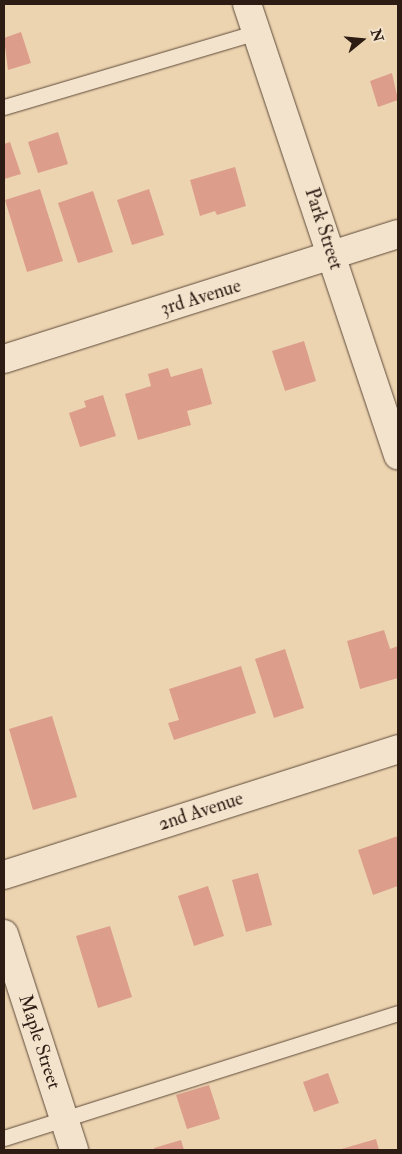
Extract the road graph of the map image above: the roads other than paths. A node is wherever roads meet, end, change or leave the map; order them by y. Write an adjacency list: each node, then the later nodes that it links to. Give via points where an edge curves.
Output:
1 (247, 4): 2 (street, Park Street)
2 (257, 32): 3 (lane); 5 (street, Park Street)
3 (4, 107)
4 (398, 234): 5 (street, 3rd Avenue)
5 (332, 257): 6 (street, 3rd Avenue); 7 (street, Park Street)
6 (4, 359)
7 (398, 455)
8 (398, 749): 9 (street, 2nd Avenue)
9 (4, 876)
10 (4, 934): 12 (street, Maple Street)
11 (398, 1013): 12 (lane)
12 (64, 1118): 13 (lane); 14 (street, Maple Street)
13 (4, 1138)
14 (74, 1150)

